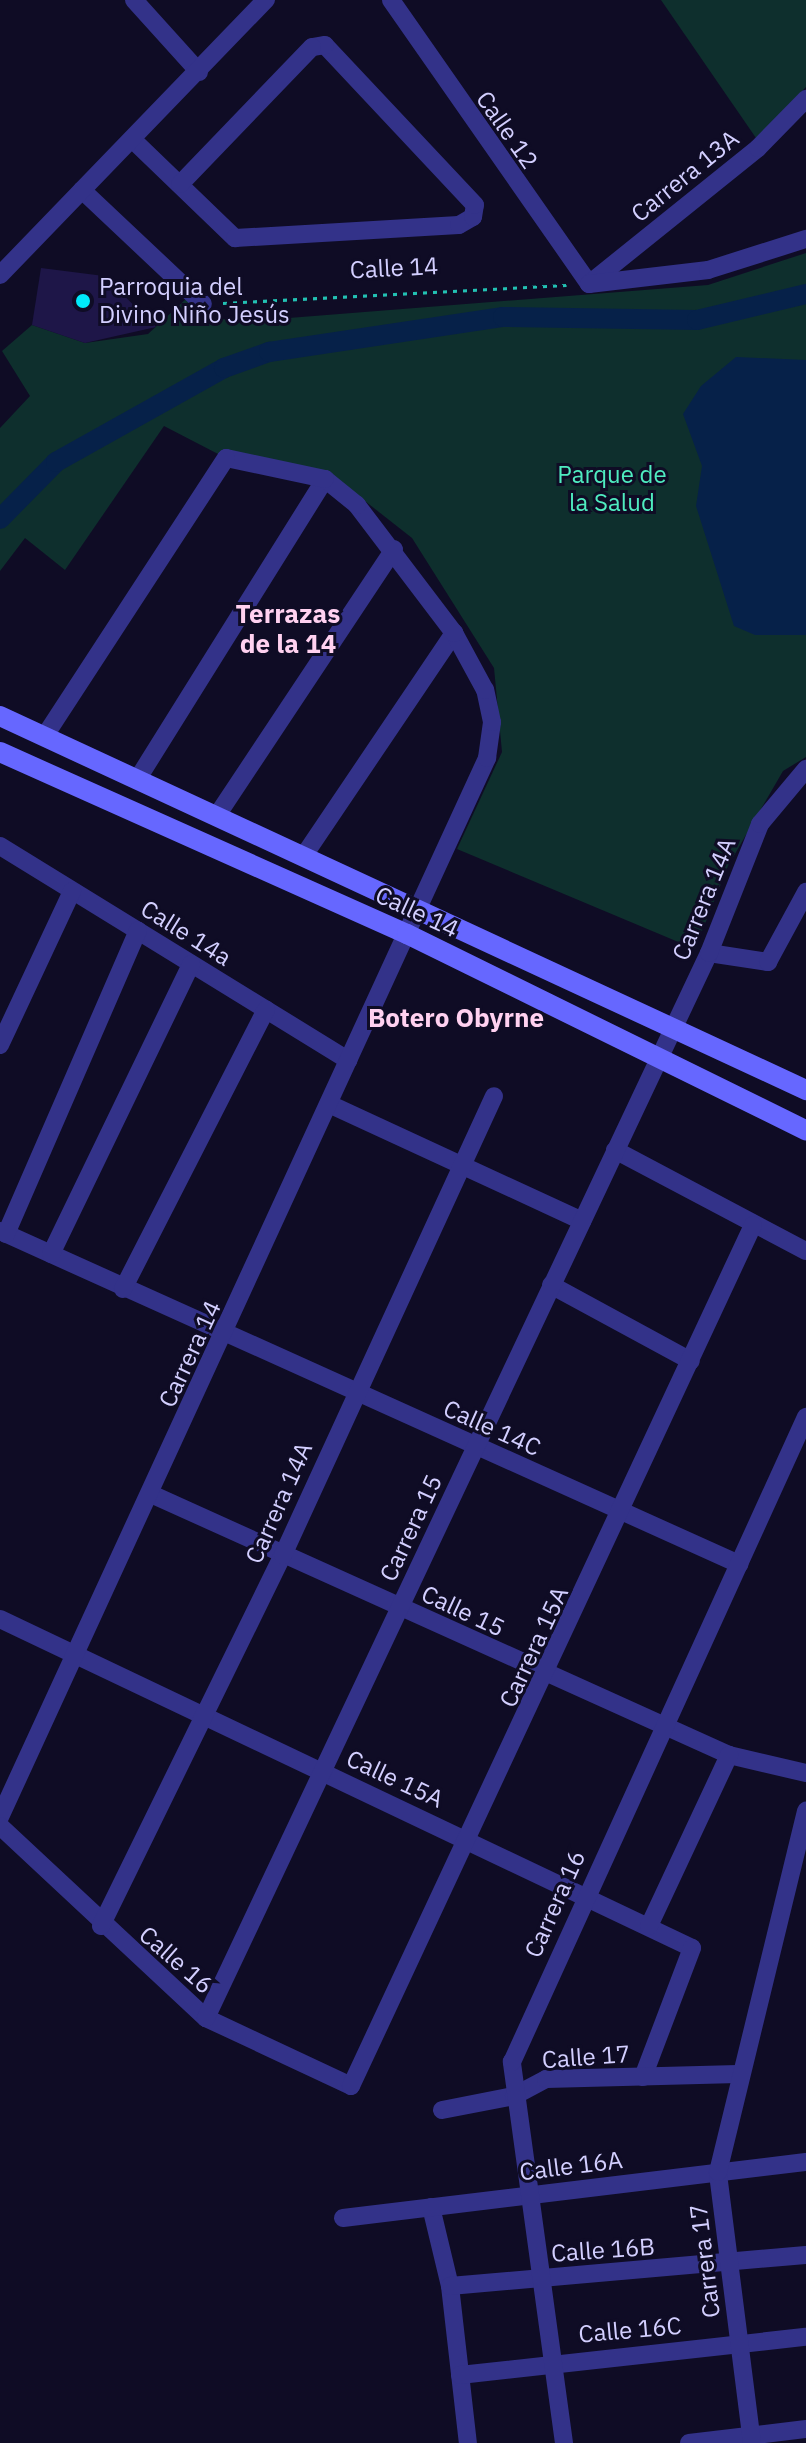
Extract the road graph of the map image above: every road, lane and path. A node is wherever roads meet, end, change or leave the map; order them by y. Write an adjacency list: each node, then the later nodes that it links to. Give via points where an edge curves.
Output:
1 (134, 0): 4 (street)
2 (266, 0): 4 (street)
3 (391, 0): 11 (street, Calle 12)
4 (199, 72): 6 (street)
5 (806, 99): 11 (street, Carrera 13A, via 758,148)
6 (132, 139): 7 (street); 8 (street)
7 (180, 184): 7 (street, via 235,238 459,225 473,217 475,205 325,45 312,47)
8 (82, 190): 10 (street); 12 (street)
9 (806, 239): 11 (street, via 708,270)
10 (0, 275)
11 (589, 284): 12 (path, Calle 14)
12 (203, 304)
13 (325, 479): 14 (street, Carrera 14); 17 (street, via 226,458); 20 (street)
14 (394, 549): 15 (street, Carrera 14); 21 (street)
15 (454, 633): 23 (street); 26 (street, Carrera 14, via 485,690 487,758)
16 (0, 716): 17 (main road, Calle 14)
17 (45, 736): 20 (main road, Calle 14)
18 (0, 752): 28 (main road, Calle 14)
19 (806, 769): 29 (street, Carrera 14A, via 760,824)
20 (137, 780): 21 (main road, Calle 14)
21 (218, 814): 23 (main road, Calle 14)
22 (0, 846): 24 (street, Calle 14a)
23 (305, 854): 26 (main road, Calle 14)
24 (72, 891): 27 (street, Calle 14a); 33 (street)
25 (806, 892): 29 (street, via 768,962)
26 (419, 908): 28 (street, Carrera 14); 32 (main road, Calle 14)
27 (138, 931): 30 (street, Calle 14a); 44 (street)
28 (407, 934): 34 (main road, Calle 14); 35 (street, Carrera 14)
29 (709, 953): 32 (street, Carrera 14A)
30 (191, 964): 31 (street, Calle 14a); 46 (street)
31 (266, 1010): 35 (street, Calle 14a); 48 (street)
32 (674, 1024): 34 (street, Carrera 14A); 36 (main road, Calle 14)
33 (0, 1045)
34 (659, 1058): 39 (main road, Calle 14); 40 (street, Carrera 15)
35 (348, 1060): 38 (street, Carrera 14)
36 (806, 1090)
37 (494, 1096): 41 (street, Carrera 14A)
38 (329, 1104): 41 (street); 49 (street, Carrera 14)
39 (806, 1130)
40 (615, 1150): 42 (street, Carrera 15); 43 (street)
41 (463, 1165): 42 (street); 51 (street, Carrera 14A)
42 (582, 1221): 47 (street, Carrera 15)
43 (753, 1225): 45 (street); 50 (street, Carrera 15A)
44 (3, 1233): 46 (street)
45 (806, 1251)
46 (51, 1254): 48 (street)
47 (551, 1285): 50 (street); 53 (street, Carrera 15)
48 (123, 1289): 49 (street)
49 (226, 1336): 51 (street, Calle 14C); 54 (street, Carrera 14)
50 (691, 1361): 55 (street, Carrera 15A)
51 (354, 1394): 53 (street, Calle 14C); 56 (street, Carrera 14A)
52 (806, 1417): 57 (street, Carrera 16)
53 (475, 1447): 55 (street, Calle 14C); 58 (street, Carrera 15)
54 (151, 1494): 56 (street, Calle 15); 60 (street, Carrera 14)
55 (623, 1511): 57 (street, Calle 14C); 61 (street, Carrera 15A)
56 (283, 1555): 58 (street, Calle 15); 62 (street, Carrera 14A)
57 (739, 1564): 63 (street, Carrera 16)
58 (399, 1608): 61 (street, Calle 15); 65 (street, Carrera 15)
59 (0, 1619): 60 (street)
60 (78, 1654): 62 (street, Calle 15A); 68 (street, Carrera 14)
61 (547, 1676): 63 (street, Calle 15); 70 (street, Carrera 15A)
62 (203, 1716): 65 (street, Calle 15A); 72 (street, Carrera 14A)
63 (662, 1721): 64 (street, Calle 15); 71 (street, Carrera 16)
64 (729, 1755): 66 (street, Calle 15); 73 (street)
65 (322, 1772): 70 (street, Calle 15A); 74 (street, Carrera 15)
66 (806, 1773)
67 (806, 1811): 75 (street, Carrera 17)
68 (0, 1817)
69 (0, 1826): 72 (street, Calle 16)
70 (470, 1840): 71 (street, Calle 15A); 77 (street, Carrera 15A)
71 (587, 1892): 73 (street, Calle 15A); 78 (street, Carrera 16, via 512,2062)
72 (101, 1926): 74 (street, Calle 16)
73 (649, 1926): 76 (street, Calle 15A, via 692,1948)
74 (206, 2018): 77 (street, Calle 16)
75 (738, 2074): 76 (street, Calle 17); 81 (street, Carrera 17)
76 (643, 2077): 78 (street, Calle 17, via 546,2079)
77 (351, 2086)
78 (514, 2096): 79 (street, Calle 17); 82 (street, Carrera 16)
79 (442, 2110)
80 (806, 2162): 81 (street, Calle 16A)
81 (718, 2172): 82 (street, Calle 16A); 86 (street, Carrera 17)
82 (525, 2195): 83 (street, Calle 16A); 87 (street, Carrera 16)
83 (431, 2207): 84 (street, Calle 16A); 88 (street)
84 (343, 2218)
85 (806, 2255): 86 (street, Calle 16B)
86 (731, 2266): 87 (street, Calle 16B); 90 (street, Carrera 17)
87 (539, 2279): 88 (street, Calle 16B); 91 (street, Carrera 16)
88 (450, 2286): 92 (street)
89 (806, 2337): 90 (street, Calle 16C)
90 (738, 2344): 91 (street, Calle 16C); 94 (street, Carrera 17)
91 (551, 2362): 92 (street, Calle 16C); 96 (street, Carrera 16)
92 (460, 2375): 95 (street)
93 (806, 2429): 94 (street)
94 (751, 2440): 97 (street)
95 (468, 2443)
96 (564, 2443)
97 (689, 2443)

